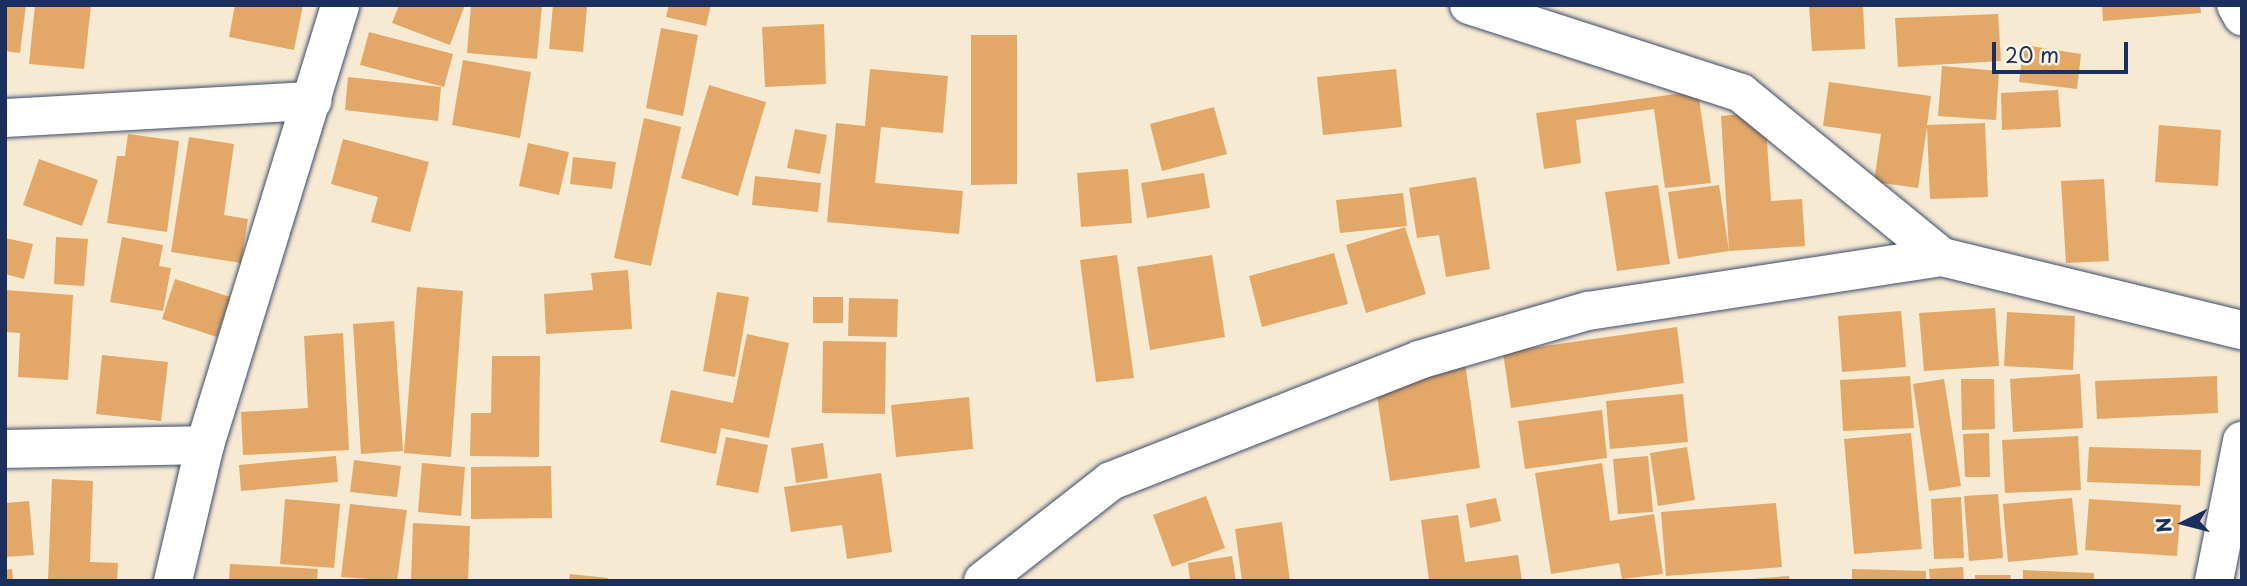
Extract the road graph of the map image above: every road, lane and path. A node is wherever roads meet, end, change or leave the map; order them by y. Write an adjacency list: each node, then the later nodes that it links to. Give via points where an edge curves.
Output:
1 (341, 5): 5 (street)
2 (1469, 5): 7 (street, via 1741,93)
3 (2236, 5): 4 (street)
4 (2242, 16)
5 (313, 101): 6 (street); 10 (street)
6 (5, 118)
7 (1942, 257): 8 (street); 13 (street, via 1588,311 1419,360 1111,481)
8 (2242, 330)
9 (2242, 441): 14 (street)
10 (205, 445): 11 (street); 12 (street)
11 (5, 449)
12 (173, 581)
13 (983, 581)
14 (2214, 581)

